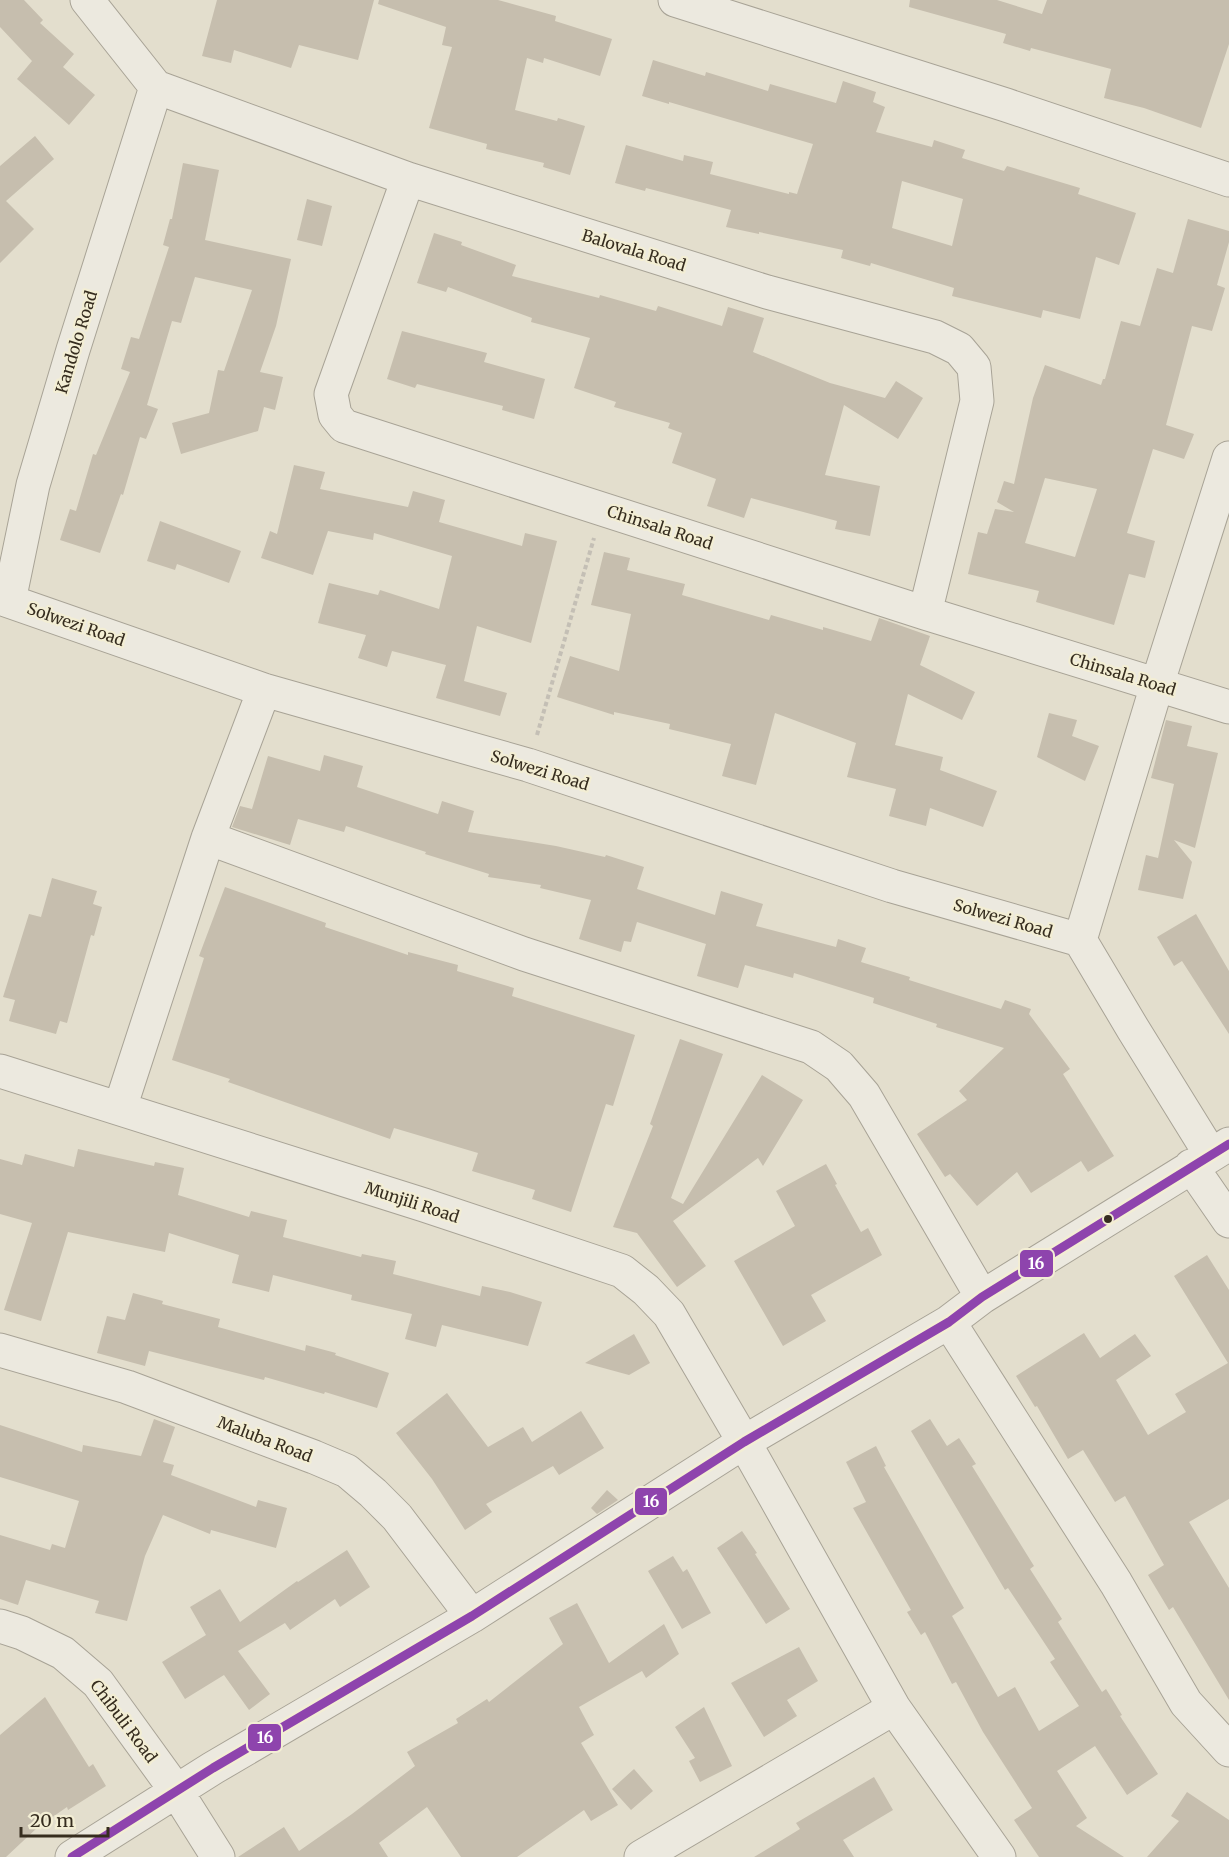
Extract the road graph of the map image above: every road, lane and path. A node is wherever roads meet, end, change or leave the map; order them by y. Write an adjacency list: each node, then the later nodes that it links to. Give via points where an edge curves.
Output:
1 (87, 0): 3 (street)
2 (675, 0): 5 (street)
3 (156, 87): 4 (street, Balovala Road); 8 (street, Kandolo Road, via 33,485)
4 (408, 178): 7 (street, Chinsala Road, via 331,394 335,415 344,426); 9 (street, Balovala Road, via 767,292 935,337 959,349 974,367 977,401)
5 (1229, 180)
6 (1229, 458): 10 (street)
7 (603, 509): 9 (street, Chinsala Road); 13 (path)
8 (5, 599): 11 (street, Solwezi Road)
9 (925, 613): 10 (street, Chinsala Road)
10 (1157, 685): 12 (street, Chinsala Road); 15 (street)
11 (264, 690): 13 (street, Solwezi Road); 14 (street)
12 (1229, 707)
13 (528, 765): 15 (street, Solwezi Road, via 892,886)
14 (208, 838): 17 (street); 20 (street, via 524,954 811,1047 839,1066 864,1095)
15 (1080, 940): 18 (street)
16 (0, 1071): 17 (street, Munjili Road)
17 (120, 1108): 23 (street, Munjili Road, via 622,1272 669,1314)
18 (1210, 1155): 19 (street); 20 (street)
19 (1229, 1221)
20 (982, 1297): 21 (street)
21 (949, 1322): 23 (street); 27 (street, via 1116,1583 1186,1702)
22 (0, 1350): 24 (street, Maluba Road, via 127,1387 346,1471 397,1518)
23 (744, 1442): 24 (street); 26 (street, Munjili Road)
24 (472, 1616): 28 (street)
25 (0, 1626): 28 (street, Chibuli Road, via 63,1653 98,1683)
26 (894, 1708): 31 (street); 32 (street, Munjili Road)
27 (1229, 1750)
28 (177, 1792): 29 (street); 30 (street, Chibuli Road)
29 (72, 1857)
30 (218, 1857)
31 (641, 1857)
32 (999, 1857)

